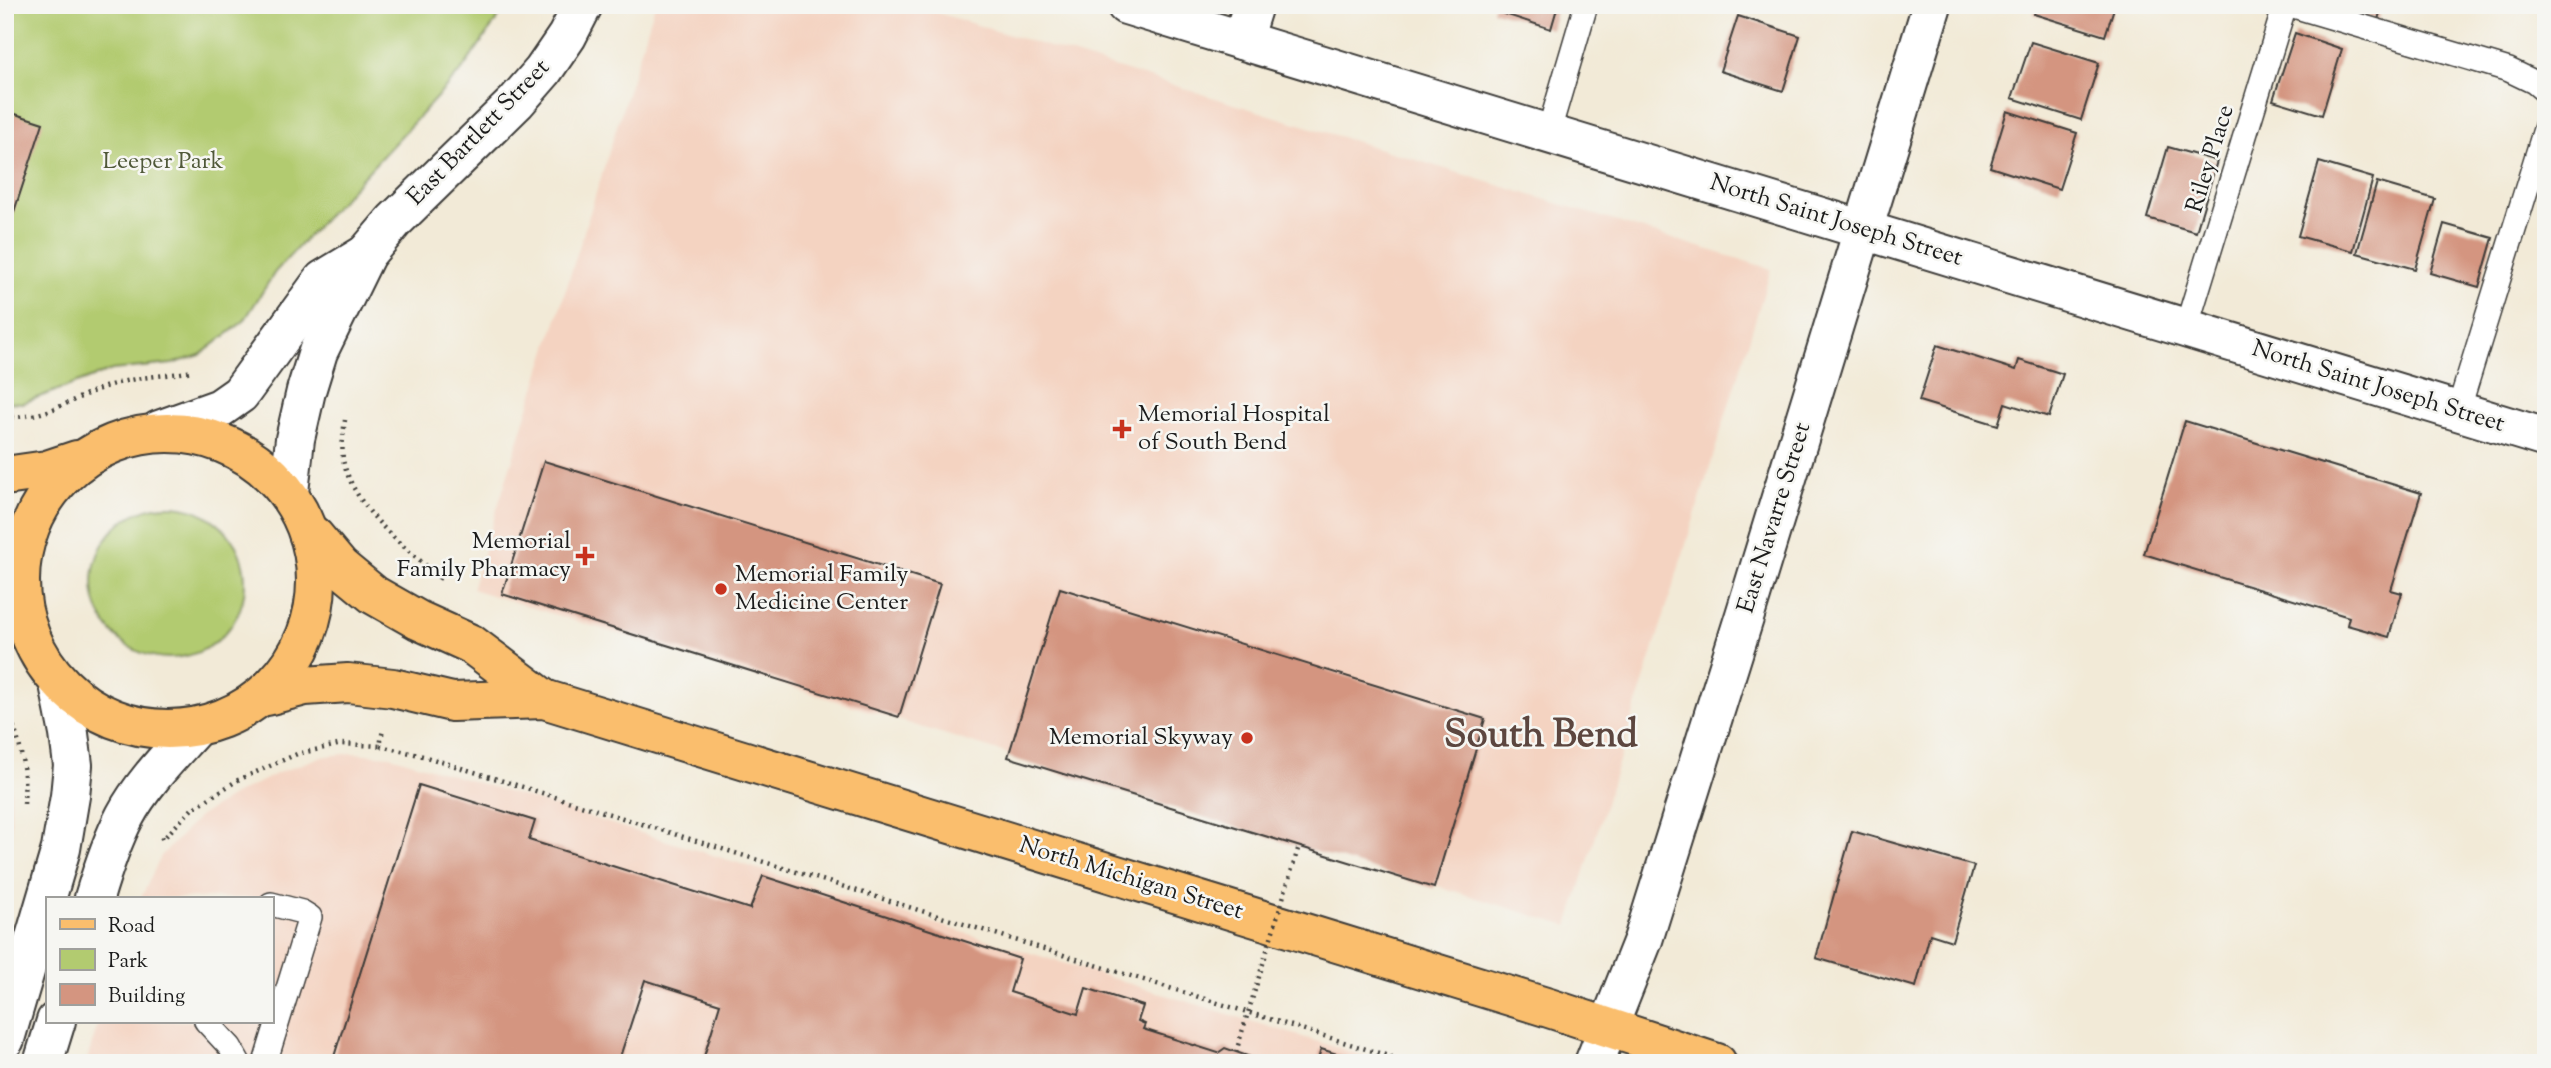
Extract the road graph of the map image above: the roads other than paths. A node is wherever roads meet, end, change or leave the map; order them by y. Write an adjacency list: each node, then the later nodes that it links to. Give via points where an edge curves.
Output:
1 (583, 5): 11 (street, East Bartlett Street, via 543,71 516,102)
2 (1126, 5): 6 (street, North Saint Joseph Street)
3 (1586, 5): 9 (lane)
4 (1932, 5): 10 (street, East Navarre Street)
5 (2287, 5): 7 (lane, via 2509,70); 12 (lane, Riley Place)
6 (1247, 23): 9 (street, North Saint Joseph Street)
7 (2546, 92)
8 (2546, 126): 13 (lane)
9 (1548, 134): 10 (street, North Saint Joseph Street)
10 (1863, 230): 12 (street, North Saint Joseph Street); 31 (street, East Navarre Street, via 1643,940)
11 (366, 254): 14 (street, East Bartlett Street, via 323,280 240,394 220,408); 18 (street, East Bartlett Street, via 318,352 295,439)
12 (2186, 328): 13 (street, North Saint Joseph Street)
13 (2458, 411): 15 (street, North Saint Joseph Street)
14 (159, 430): 16 (main road, via 118,440); 18 (main road, North Michigan Street, via 202,437 234,450)
15 (2546, 438)
16 (77, 460): 17 (main road); 20 (main road, via 46,498 26,538)
17 (5, 476)
18 (289, 492): 19 (main road, North Michigan Street)
19 (314, 536): 22 (main road, via 315,586 308,625); 23 (main road, North Michigan Street, via 374,595 471,644)
20 (13, 613): 21 (main road)
21 (59, 684): 24 (main road, via 98,714 145,729); 25 (street, via 73,765 61,849)
22 (267, 696): 23 (main road, North Michigan Street, via 304,686 348,683 452,702); 24 (main road, via 233,717)
23 (544, 699): 31 (main road, North Michigan Street)
24 (194, 729): 26 (street, via 126,814)
25 (47, 897)
26 (94, 897)
27 (46, 900): 32 (street)
28 (273, 905): 35 (lane, via 310,917)
29 (55, 1023): 33 (street)
30 (208, 1023): 34 (lane)
31 (1609, 1027): 36 (street, East Navarre Street); 37 (main road, North Michigan Street)
32 (5, 1039)
33 (43, 1063)
34 (239, 1063)
35 (265, 1063)
36 (1594, 1063)
37 (1717, 1063)

